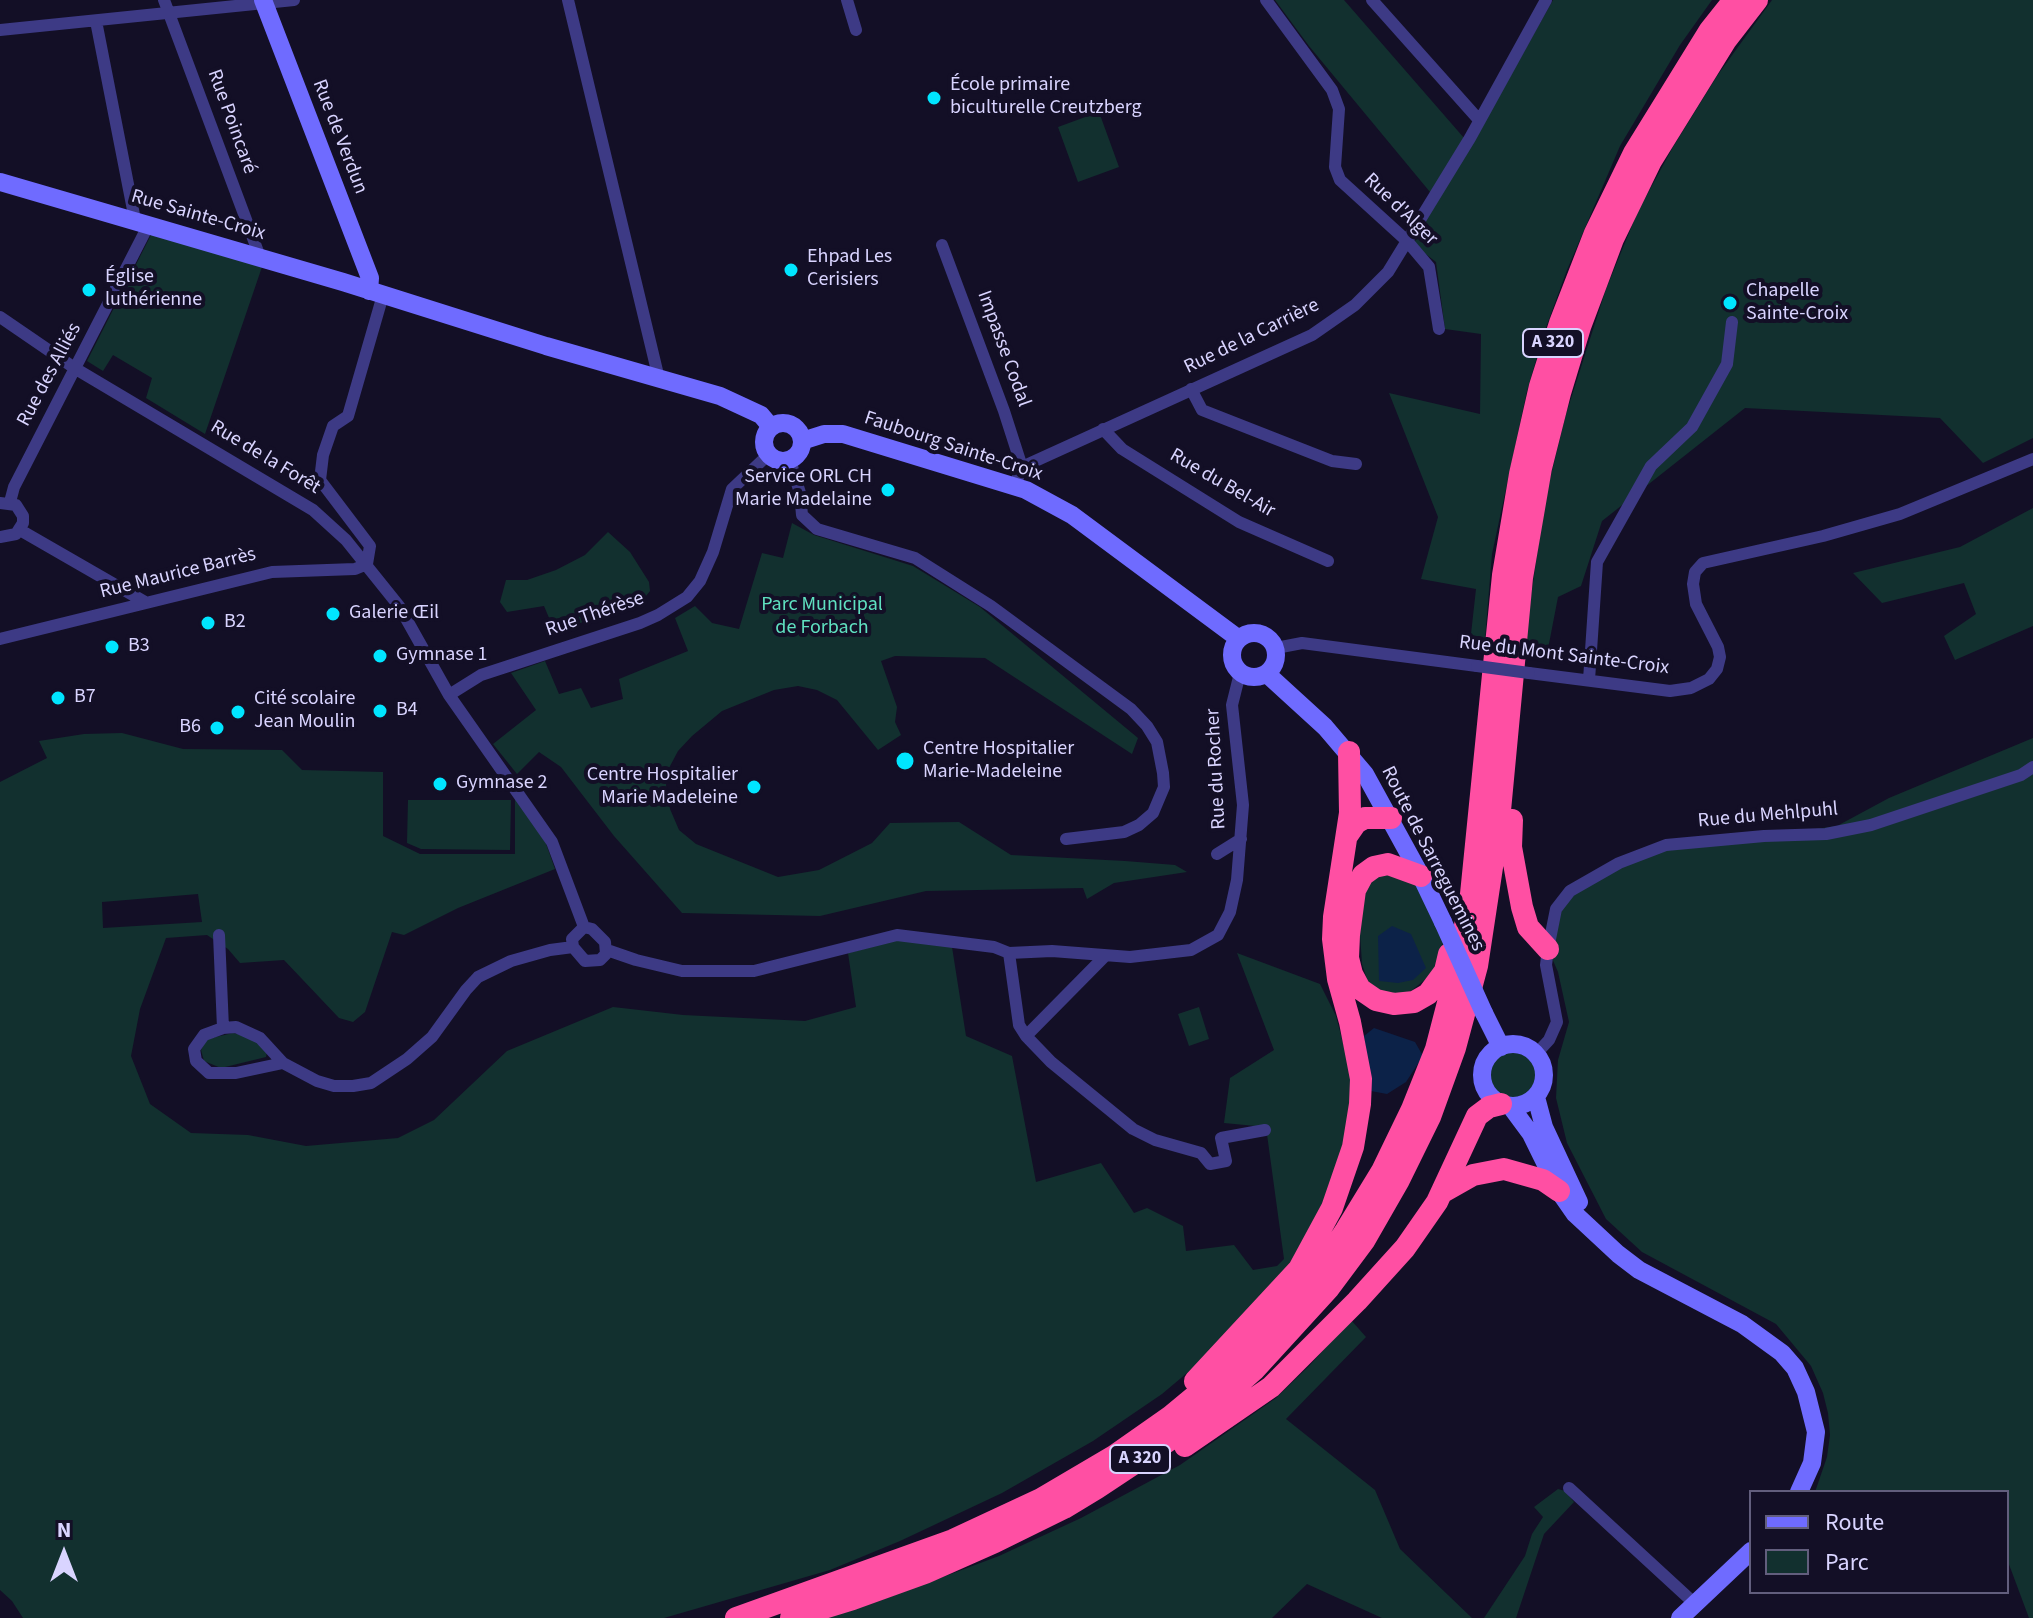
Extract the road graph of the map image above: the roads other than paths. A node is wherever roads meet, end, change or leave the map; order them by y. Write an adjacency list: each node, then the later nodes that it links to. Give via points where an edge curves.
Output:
1 (164, 0): 11 (street, Rue Poincaré)
2 (294, 0): 10 (street)
3 (568, 0): 26 (street)
4 (847, 0): 14 (street)
5 (1266, 0): 18 (street, Rue d'Alger, via 1332,90 1339,109 1335,167 1340,180)
6 (1372, 0): 15 (street)
7 (1546, 0): 15 (street, Rue de la Carrière)
8 (1734, 0): 60 (highway, A 320, via 1634,153 1595,233 1540,386 1503,575)
9 (1757, 0): 50 (highway, A 320, via 1651,161 1613,239 1580,327 1541,468 1522,578)
10 (264, 2): 11 (street); 21 (main road, Rue de Verdun)
11 (169, 14): 12 (street); 20 (street, Rue Poincaré)
12 (96, 21): 13 (street); 17 (street)
13 (0, 30)
14 (856, 30)
15 (1479, 120): 18 (street, Rue de la Carrière)
16 (0, 182): 17 (main road, Rue Sainte-Croix)
17 (142, 222): 20 (main road, Rue Sainte-Croix); 25 (street, Rue des Alliés)
18 (1407, 241): 24 (street, Rue d'Alger, via 1429,267); 27 (street, Rue de la Carrière, via 1388,272 1355,305 1312,335)
19 (942, 245): 35 (street, Impasse Codal)
20 (260, 257): 21 (main road, Rue Sainte-Croix)
21 (376, 293): 26 (main road); 41 (street, via 348,416 333,426 320,480 370,546)
22 (0, 317): 25 (street, Rue de la Forêt)
23 (1732, 322): 48 (street, via 1727,364 1692,427 1651,466 1597,562)
24 (1439, 329)
25 (76, 369): 37 (street, Rue des Alliés); 41 (street, Rue de la Forêt, via 313,510)
26 (659, 379): 28 (main road, via 745,406)
27 (1191, 389): 29 (street, Rue de la Carrière); 34 (street, via 1202,410 1332,461)
28 (771, 427): 30 (main road, via 791,425); 31 (main road, via 764,440)
29 (1103, 429): 35 (street, Rue de la Carrière); 40 (street, Rue du Bel-Air, via 1122,449 1239,522)
30 (802, 441): 33 (main road); 36 (main road, Faubourg Sainte-Croix, via 843,434)
31 (768, 455): 33 (main road); 49 (street, Rue Thérèse, via 732,489 713,552 687,597 640,623 481,675)
32 (2033, 459): 48 (street, Rue du Mont Sainte-Croix, via 1878,521 1703,563 1695,572 1696,604 1720,657 1709,679 1670,691)
33 (790, 460): 55 (street, via 802,515 817,529 915,558 991,606 1147,726 1157,742 1164,787 1153,813 1124,832)
34 (1356, 464)
35 (1022, 467): 36 (street)
36 (1015, 485): 44 (main road, Faubourg Sainte-Croix, via 1072,515)
37 (5, 502): 38 (street, via 21,510)
38 (20, 530): 39 (street); 42 (street)
39 (0, 537)
40 (1328, 561)
41 (367, 564): 42 (street, Rue Maurice Barrès, via 272,572); 49 (street, Rue de la Forêt, via 399,606)
42 (145, 602): 43 (street, Rue Maurice Barrès)
43 (0, 639)
44 (1239, 639): 45 (main road, via 1260,634); 46 (main road, via 1232,649)
45 (1276, 648): 47 (main road, via 1276,663); 48 (street, Rue du Mont Sainte-Croix, bridge, via 1302,643)
46 (1240, 673): 47 (main road, via 1258,678); 56 (street, Rue du Rocher, via 1232,705 1243,805)
47 (1267, 674): 51 (main road, Route de Sarreguemines)
48 (1589, 680)
49 (449, 695): 59 (street, Rue de la Forêt, via 552,842)
50 (1509, 719): 63 (highway, via 1514,747 1511,847 1528,927); 80 (highway, A 320, via 1477,966 1430,1117 1399,1180 1329,1288 1254,1370 1192,1425)
51 (1349, 752): 53 (main road, Route de Sarreguemines); 54 (highway)
52 (2033, 767): 63 (street, Rue du Mehlpuhl, via 1871,825 1826,834 1666,845 1619,863 1570,891 1556,909)
53 (1391, 818): 54 (highway, via 1365,818); 58 (main road, Route de Sarreguemines)
54 (1347, 836): 77 (highway, via 1333,939 1361,1079 1353,1147 1332,1208 1299,1269 1191,1386)
55 (1066, 839)
56 (1241, 839): 57 (street, Rue du Rocher); 57 (street, via 1217,854)
57 (1240, 860): 66 (street, Rue du Rocher, via 1230,912 1218,935 1191,950)
58 (1421, 876): 60 (highway, via 1388,864 1363,875 1355,890 1349,946 1352,974 1360,989 1394,1004 1428,994 1445,971 1454,937); 69 (main road, Route de Sarreguemines, bridge)
59 (584, 927): 62 (street, via 572,939); 64 (street, via 600,936)
60 (1466, 927): 77 (highway, A 320, via 1436,1049 1382,1171 1315,1277 1241,1358)
61 (219, 935): 67 (street)
62 (573, 947): 64 (street, via 591,962); 71 (street, via 511,961 478,977 432,1037 371,1083 334,1086)
63 (1548, 949): 70 (street, Rue du Mehlpuhl, via 1557,1022)
64 (607, 950): 65 (street, Rue du Rocher, via 682,971 754,971 897,935)
65 (1009, 953): 66 (street, Rue du Rocher); 68 (street, via 1019,1025)
66 (1105, 956): 68 (street)
67 (223, 1028): 71 (street, via 236,1027 260,1038); 71 (street, via 204,1035 194,1049 196,1061 209,1073)
68 (1026, 1036): 74 (street, via 1133,1129 1201,1153 1210,1164 1226,1161 1221,1138)
69 (1501, 1047): 70 (main road, via 1520,1045); 73 (main road, via 1483,1070 1486,1090)
70 (1536, 1054): 72 (main road, via 1545,1071)
71 (283, 1063)
72 (1536, 1097): 73 (main road, via 1524,1105); 75 (main road)
73 (1506, 1105): 75 (main road); 76 (highway, via 1489,1107 1477,1116)
74 (1265, 1130)
75 (1565, 1189): 76 (highway, via 1504,1169 1473,1175); 79 (main road, via 1575,1214 1639,1270 1764,1338 1795,1368 1816,1432 1812,1463)
76 (1443, 1192): 80 (highway, via 1405,1248 1271,1387 1112,1493)
77 (1171, 1416): 83 (highway, A 320, via 1041,1499 953,1540)
78 (1569, 1488): 82 (street)
79 (1800, 1490)
80 (1064, 1508): 84 (highway, A 320, via 925,1573)
81 (1749, 1553): 82 (main road)
82 (1694, 1603): 85 (main road)
83 (736, 1618)
84 (791, 1618)
85 (1680, 1618)

